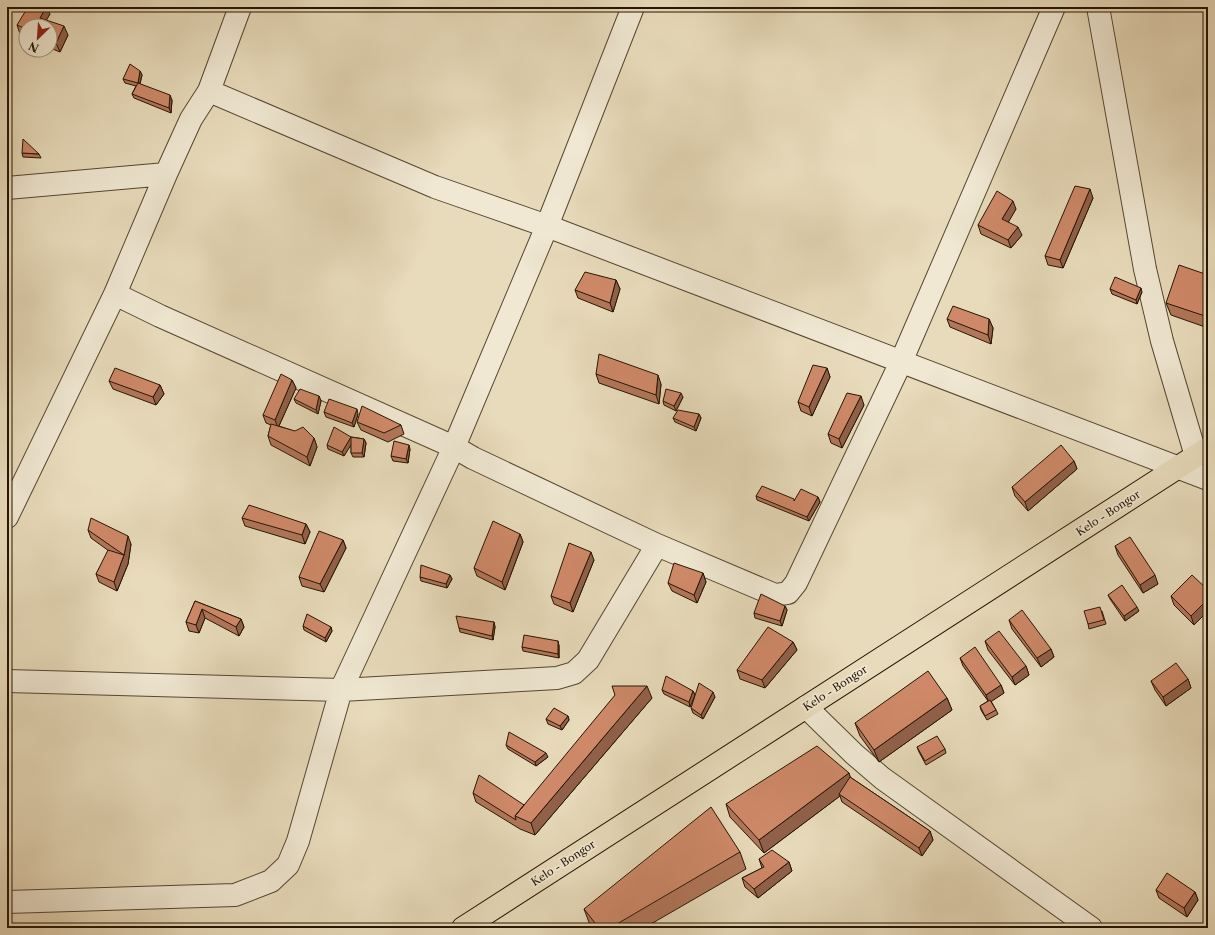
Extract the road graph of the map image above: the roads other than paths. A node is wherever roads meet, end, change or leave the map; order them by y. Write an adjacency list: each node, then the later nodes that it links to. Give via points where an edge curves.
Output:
1 (240, 7): 5 (street)
2 (633, 7): 8 (street)
3 (1054, 7): 10 (street)
4 (1098, 7): 12 (street, via 1145,269)
5 (209, 91): 6 (street, via 191,119); 8 (street, via 435,187)
6 (166, 174): 7 (street); 9 (street)
7 (7, 188)
8 (547, 226): 10 (street); 11 (street)
9 (116, 294): 11 (street); 14 (street)
10 (901, 362): 12 (street); 15 (street, via 796,583 788,593 775,595)
11 (454, 447): 15 (street); 17 (street)
12 (1194, 457): 13 (street); 18 (highway, Kelo - Bongor)
13 (1208, 479)
14 (7, 517)
15 (657, 545): 17 (street, via 588,660 574,673 557,678)
16 (7, 681): 17 (street)
17 (341, 690): 19 (street, via 298,841 288,865 271,881 236,895)
18 (806, 707): 20 (highway, Kelo - Bongor); 21 (street, via 882,778)
19 (7, 902)
20 (463, 928)
21 (1091, 928)

